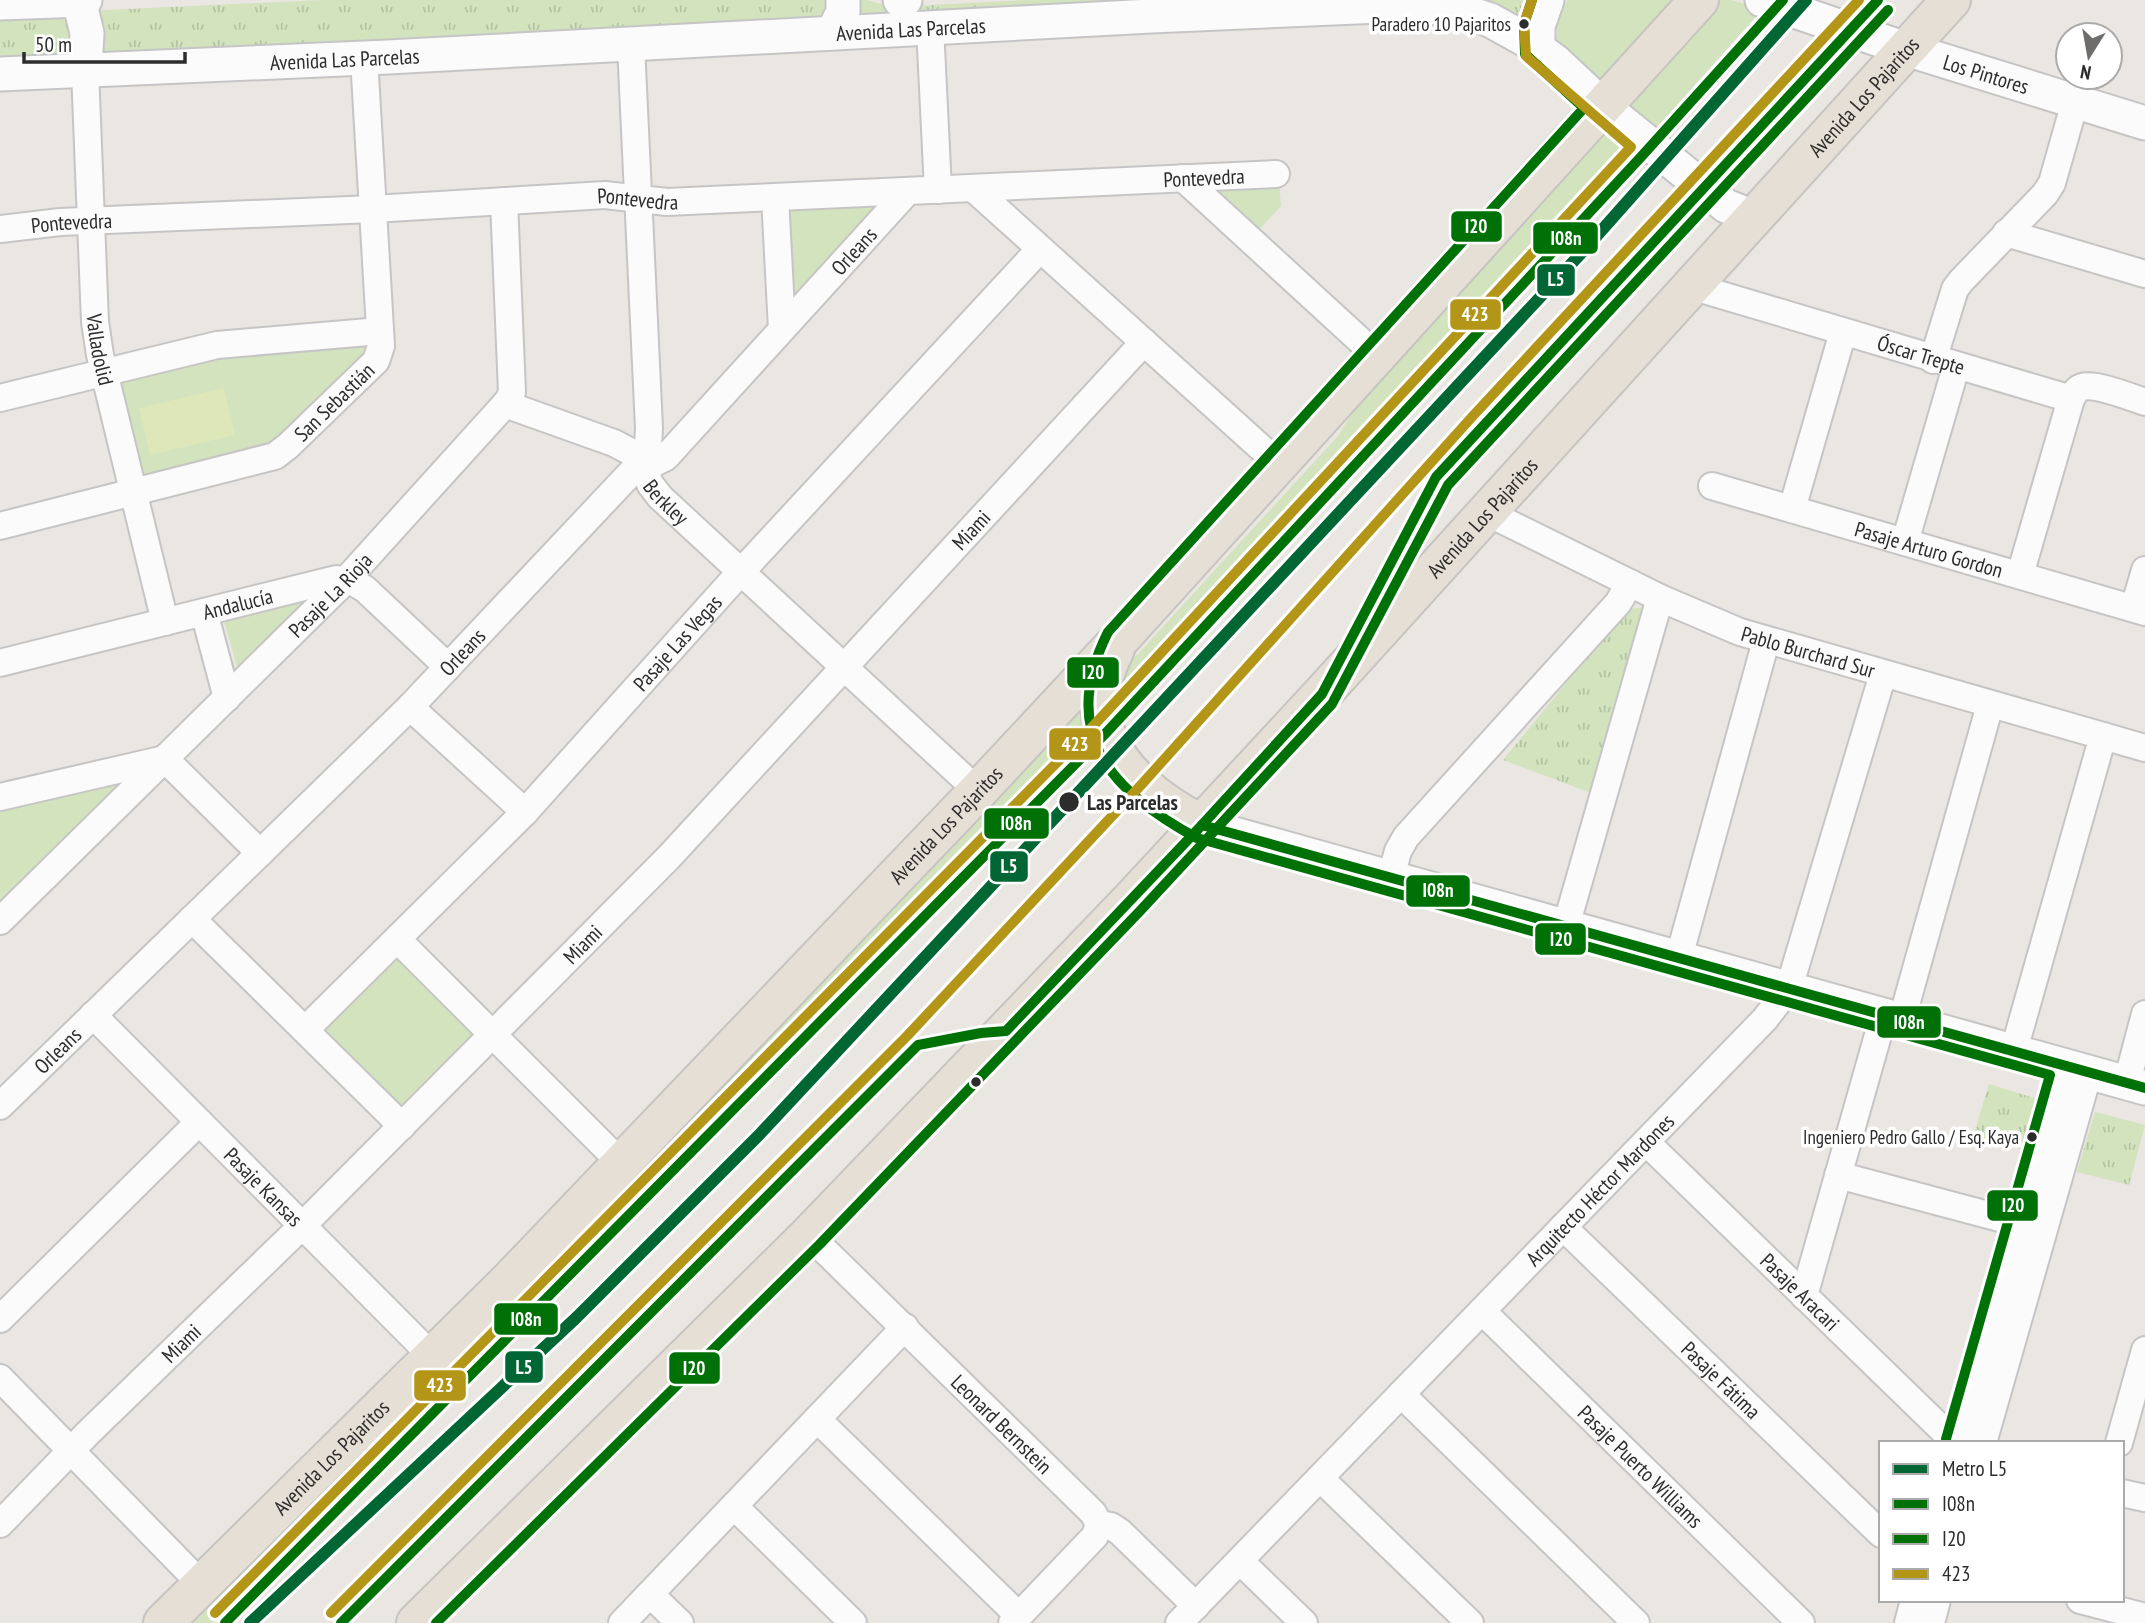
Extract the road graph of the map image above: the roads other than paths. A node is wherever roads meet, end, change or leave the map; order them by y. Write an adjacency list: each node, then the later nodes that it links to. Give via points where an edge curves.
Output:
1 (79, 0): 2 (street); 8 (street); 16 (street, via 87,33)
2 (85, 0)
3 (843, 0): 11 (street, via 843,12)
4 (1547, 0): 13 (street, via 1538,26)
5 (1699, 0): 19 (main road, Avenida Los Pajaritos)
6 (1762, 0): 14 (street)
7 (1951, 0): 14 (main road, Avenida Los Pajaritos)
8 (0, 3)
9 (1155, 8): 10 (street, Avenida Las Parcelas); 13 (street, Avenida Las Parcelas, via 1429,7 1490,20)
10 (930, 27): 11 (street, Avenida Las Parcelas); 24 (street)
11 (833, 32): 12 (street, Avenida Las Parcelas)
12 (631, 45): 15 (street, Avenida Las Parcelas); 27 (street, Berkley)
13 (1538, 48): 19 (street, Avenida Las Parcelas)
14 (1906, 49): 18 (street, Los Pintores); 30 (main road, Avenida Los Pajaritos)
15 (364, 58): 16 (street, Avenida Las Parcelas); 29 (street, San Sebastián)
16 (85, 70): 17 (street, Avenida Las Parcelas); 31 (street, Valladolid)
17 (0, 74)
18 (2075, 102): 20 (street, Los Pintores); 33 (street, via 2052,183)
19 (1604, 107): 30 (street, Avenida Las Parcelas, via 1726,206); 41 (main road, Avenida Los Pajaritos)
20 (2145, 123)
21 (1276, 174): 22 (street, Pontevedra)
22 (1184, 178): 23 (street, Pontevedra); 41 (street)
23 (973, 188): 24 (street, Pontevedra); 34 (street)
24 (938, 190): 25 (street, Pontevedra)
25 (908, 191): 26 (street, Pontevedra); 37 (street, Orleans)
26 (775, 197): 27 (street, Pontevedra, via 667,202); 37 (street)
27 (638, 198): 28 (street, Pontevedra, via 605,195); 48 (street, Berkley, via 649,436)
28 (503, 201): 29 (street, Pontevedra); 47 (street, via 512,392)
29 (373, 209): 31 (street, Pontevedra); 38 (street, San Sebastián)
30 (1753, 217): 36 (main road, Avenida Los Pajaritos)
31 (91, 221): 32 (street, Pontevedra); 43 (street, Valladolid, via 95,322)
32 (0, 229)
33 (2006, 233): 35 (street); 42 (street, via 1955,289)
34 (1040, 249): 40 (street); 57 (street, Pasaje Las Vegas)
35 (2145, 274)
36 (1691, 286): 39 (street, Óscar Trepte); 53 (main road, Avenida Los Pajaritos)
37 (782, 329): 48 (street, Orleans, via 666,457)
38 (380, 331): 43 (street, via 232,343); 51 (street, San Sebastián, via 381,352 376,361 282,451)
39 (1843, 332): 42 (street, Óscar Trepte); 52 (street)
40 (1144, 342): 49 (street); 69 (street, Miami)
41 (1377, 356): 49 (main road, Avenida Los Pajaritos)
42 (1945, 363): 45 (street, Óscar Trepte); 55 (street)
43 (104, 372): 44 (street); 51 (street, Valladolid)
44 (0, 398)
45 (2071, 400): 46 (street, via 2080,388 2093,386); 58 (street)
46 (2145, 402)
47 (505, 404): 48 (street, via 614,443); 59 (street, Pasaje La Rioja)
48 (642, 461): 57 (street, Berkley, via 655,491); 68 (street, Orleans)
49 (1279, 464): 65 (main road, Avenida Los Pajaritos)
50 (1712, 486): 52 (street, Pasaje Arturo Gordon)
51 (134, 492): 54 (street, San Sebastián); 64 (street, Valladolid)
52 (1791, 509): 55 (street, Pasaje Arturo Gordon)
53 (1486, 512): 60 (street, Pablo Burchard Sur); 80 (main road, Avenida Los Pajaritos)
54 (0, 526)
55 (1905, 542): 58 (street, Pasaje Arturo Gordon)
56 (2145, 569): 62 (street)
57 (741, 571): 69 (street, Berkley); 79 (street, Pasaje Las Vegas)
58 (2020, 575): 62 (street, Pasaje Arturo Gordon)
59 (346, 580): 63 (street, Andalucía, via 326,580); 68 (street, via 365,589); 71 (street, Pasaje La Rioja)
60 (1630, 583): 61 (street, Pablo Burchard Sur); 82 (street, via 1618,603 1405,837)
61 (1660, 598): 66 (street, Pablo Burchard Sur); 85 (street)
62 (2139, 610)
63 (204, 612): 64 (street, Andalucía); 71 (street)
64 (165, 622): 67 (street, Andalucía)
65 (1119, 640): 77 (main road, Avenida Los Pajaritos); 80 (main road, via 1102,682 1102,725 1111,746 1160,800)
66 (1766, 641): 70 (street, Pablo Burchard Sur); 87 (street)
67 (0, 663)
68 (448, 667): 73 (street, Orleans)
69 (844, 667): 77 (street, Berkley); 93 (street, Miami, via 669,857)
70 (1883, 674): 72 (street, Pablo Burchard Sur); 88 (street, Arquitecto Héctor Mardones)
71 (227, 698): 76 (street, Pasaje La Rioja)
72 (1990, 705): 74 (street, Pablo Burchard Sur); 91 (street)
73 (410, 707): 79 (street); 81 (street, Orleans)
74 (2103, 736): 75 (street, Pablo Burchard Sur); 94 (street)
75 (2145, 748)
76 (165, 759): 78 (street); 81 (street); 84 (street, Pasaje La Rioja)
77 (978, 790): 101 (main road, Avenida Los Pajaritos)
78 (0, 797)
79 (525, 812): 86 (street, Pasaje Las Vegas)
80 (1202, 825): 82 (street); 106 (main road, Avenida Los Pajaritos)
81 (260, 853): 83 (street, Orleans)
82 (1391, 877): 85 (street)
83 (192, 919): 90 (street, Orleans); 92 (street)
84 (0, 921)
85 (1566, 926): 87 (street)
86 (397, 939): 92 (street, Pasaje Las Vegas); 93 (street)
87 (1679, 957): 88 (street)
88 (1789, 988): 91 (street); 100 (street, Arquitecto Héctor Mardones, via 1765,1019)
89 (2145, 1014): 96 (street)
90 (93, 1015): 97 (street, Orleans); 98 (street, Pasaje Kansas)
91 (1893, 1017): 94 (street); 102 (street)
92 (306, 1030): 99 (street)
93 (493, 1035): 99 (street, Miami); 101 (street)
94 (2014, 1050): 95 (street)
95 (2078, 1068): 96 (street); 103 (street); 118 (street)
96 (2136, 1085)
97 (0, 1106)
98 (200, 1122): 104 (street, Pasaje Kansas); 109 (street)
99 (402, 1126): 104 (street, Miami)
100 (1646, 1142): 105 (street, Arquitecto Héctor Mardones); 107 (street, Pasaje Aracari)
101 (623, 1165): 112 (main road, Avenida Los Pajaritos)
102 (1838, 1175): 103 (street); 107 (street)
103 (2022, 1224): 117 (street)
104 (302, 1226): 112 (street, Pasaje Kansas); 120 (street, Miami)
105 (1563, 1227): 108 (street, Arquitecto Héctor Mardones); 127 (street, Pasaje Fátima)
106 (809, 1235): 110 (street, Leonard Bernstein); 138 (main road, Avenida Los Pajaritos)
107 (1804, 1296): 116 (street, Pasaje Aracari)
108 (1482, 1311): 114 (street, Arquitecto Héctor Mardones); 145 (street, Pasaje Puerto Williams)
109 (0, 1319)
110 (905, 1327): 115 (street); 126 (street, Leonard Bernstein)
111 (2145, 1350): 119 (street)
112 (433, 1357): 129 (main road, Avenida Los Pajaritos)
113 (0, 1378): 120 (street)
114 (1401, 1394): 121 (street, Arquitecto Héctor Mardones); 144 (street)
115 (817, 1419): 124 (street); 136 (street)
116 (1955, 1441)
117 (1958, 1441)
118 (1984, 1441)
119 (2120, 1441)
120 (71, 1451): 125 (street, Miami); 129 (street)
121 (1320, 1478): 128 (street, Arquitecto Héctor Mardones); 143 (street)
122 (2124, 1493): 123 (street)
123 (2145, 1498)
124 (734, 1506): 130 (street); 141 (street)
125 (0, 1524)
126 (1099, 1524): 134 (street, Leonard Bernstein, via 1120,1532); 136 (street, via 1095,1536)
127 (1879, 1532)
128 (1240, 1561): 134 (street, Arquitecto Héctor Mardones); 142 (street)
129 (202, 1586): 137 (main road, Avenida Los Pajaritos)
130 (650, 1594): 139 (street); 140 (street)
131 (1913, 1602): 146 (street)
132 (1936, 1602): 147 (street)
133 (2088, 1602): 135 (street)
134 (1188, 1614)
135 (2145, 1617)
136 (1015, 1620)
137 (163, 1623)
138 (416, 1623)
139 (622, 1623)
140 (680, 1623)
141 (853, 1623)
142 (1304, 1623)
143 (1470, 1623)
144 (1636, 1623)
145 (1801, 1623)
146 (1908, 1623)
147 (1931, 1623)

